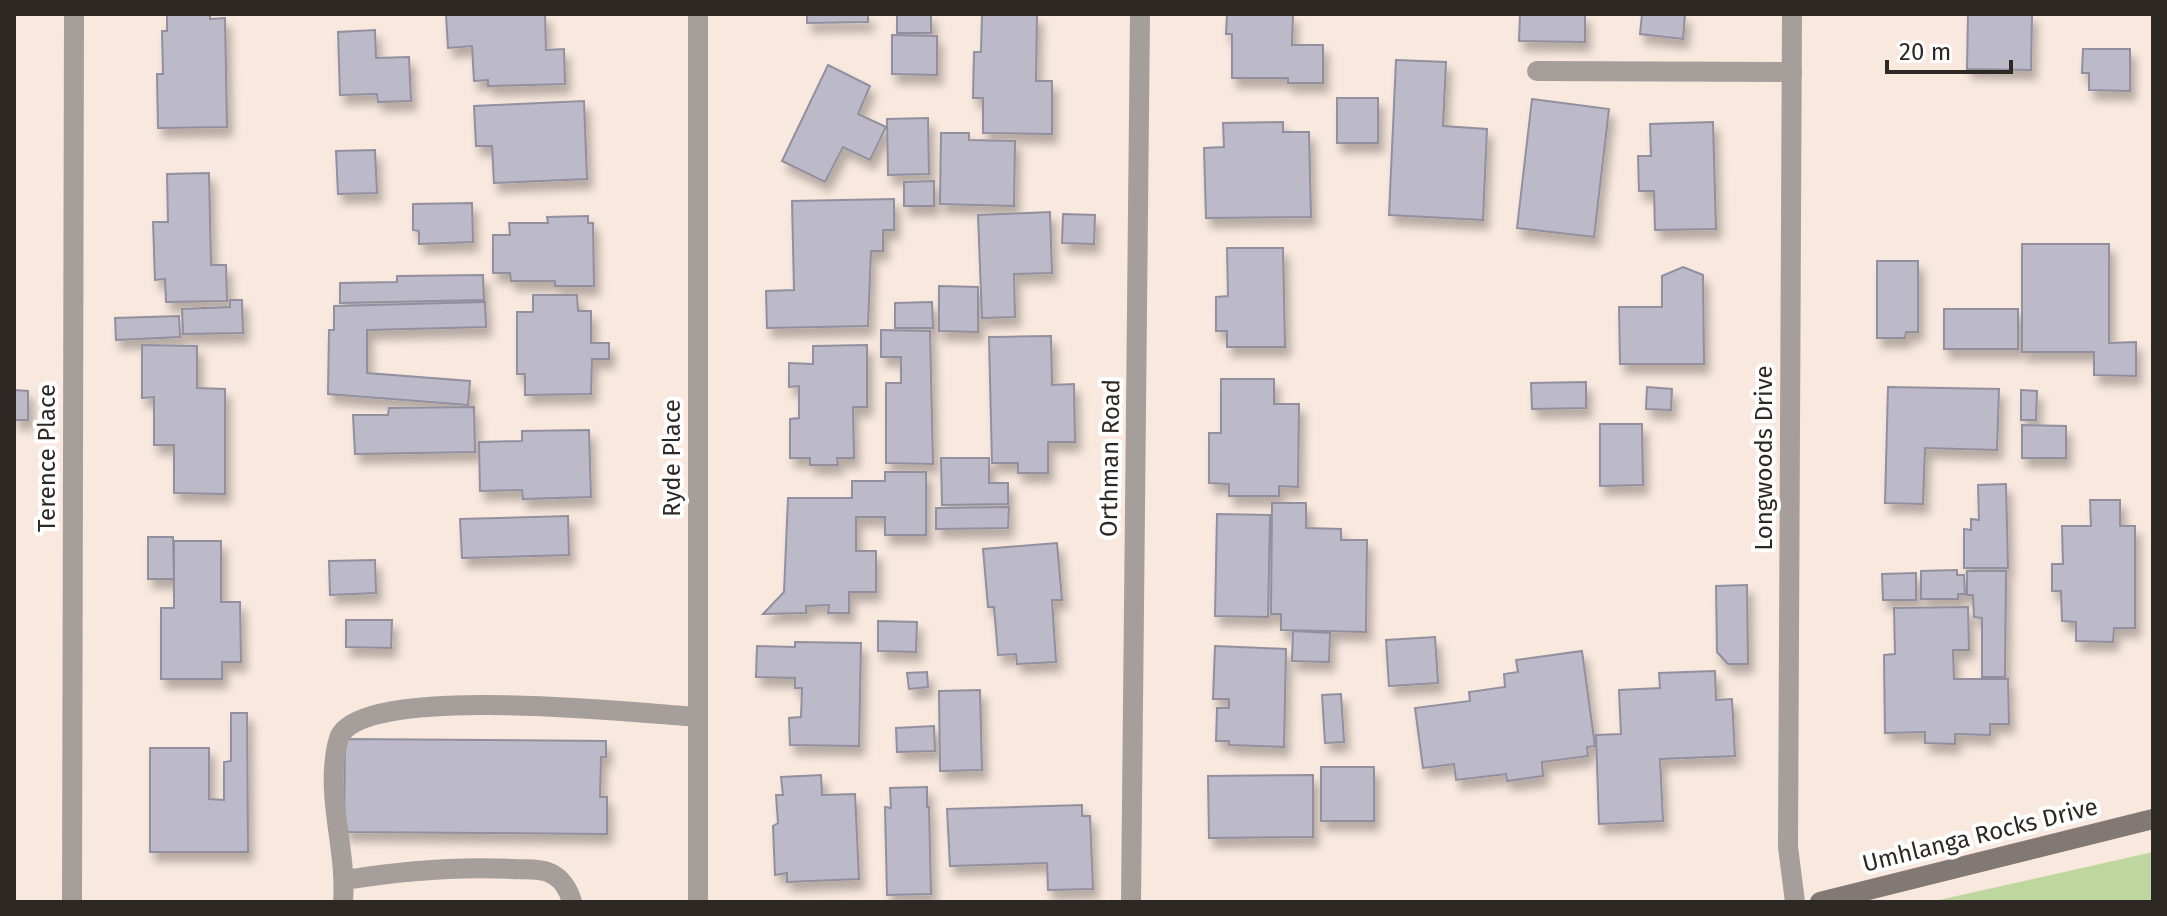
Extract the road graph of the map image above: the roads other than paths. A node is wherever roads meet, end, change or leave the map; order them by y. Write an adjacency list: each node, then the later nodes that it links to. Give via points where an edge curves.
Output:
1 (74, 14): 10 (street, Terence Place)
2 (698, 14): 7 (street, Ryde Place)
3 (1140, 14): 14 (street, Orthman Road)
4 (1792, 14): 6 (street, Longwoods Drive)
5 (1537, 71): 6 (street)
6 (1792, 72): 15 (street, Longwoods Drive, via 1788,847)
7 (698, 717): 9 (street, via 485,703 389,712 353,722 339,735 335,760 333,807); 13 (street, Ryde Place)
8 (2153, 819): 16 (main road, Umhlanga Rocks Drive)
9 (345, 880): 11 (street); 12 (street, via 394,872 540,871 564,884)
10 (72, 902)
11 (343, 902)
12 (572, 902)
13 (698, 902)
14 (1131, 902)
15 (1795, 902)
16 (1820, 902)

